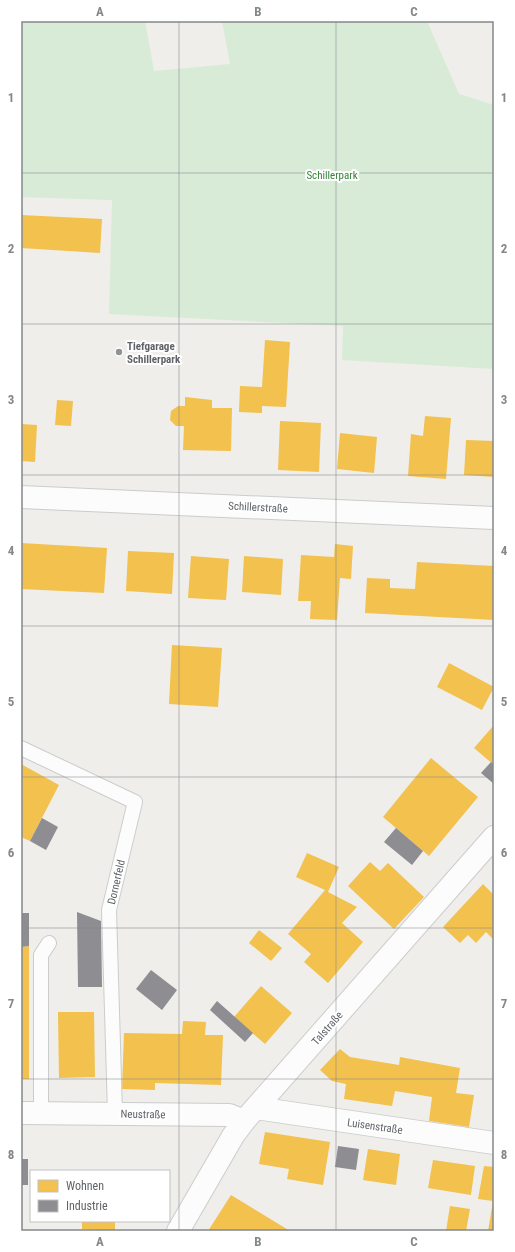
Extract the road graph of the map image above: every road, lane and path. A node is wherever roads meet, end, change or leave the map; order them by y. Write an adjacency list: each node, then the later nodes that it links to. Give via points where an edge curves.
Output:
1 (21, 497): 2 (street, Schillerstraße)
2 (494, 518)
3 (21, 748): 7 (lane, Dornerfeld, via 135,802 109,910)
4 (494, 837): 8 (street, Talstraße)
5 (49, 943): 6 (lane, Neustraße, via 41,955)
6 (31, 1113): 7 (street, Neustraße)
7 (115, 1114): 8 (street, Neustraße)
8 (250, 1114): 9 (street, Luisenstraße); 10 (street, Talstraße, via 233,1136)
9 (494, 1144)
10 (178, 1231)

